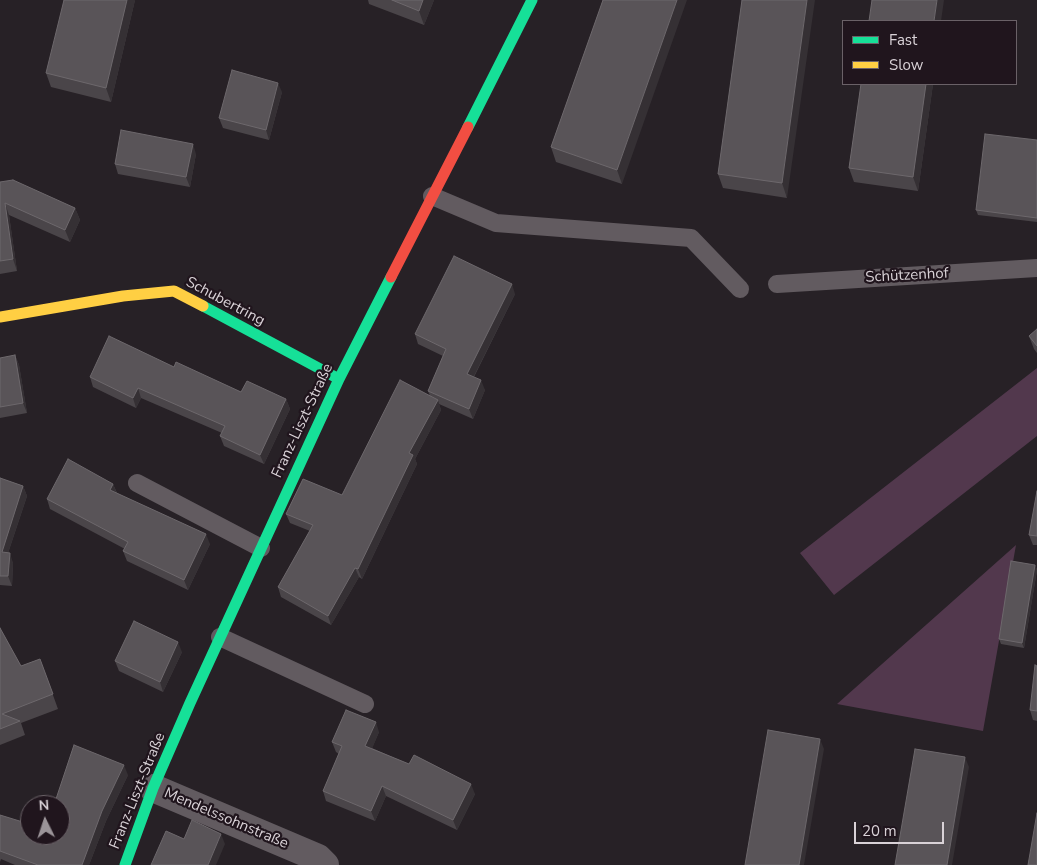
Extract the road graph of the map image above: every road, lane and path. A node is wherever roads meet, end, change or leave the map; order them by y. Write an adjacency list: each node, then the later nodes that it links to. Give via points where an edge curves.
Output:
1 (532, 0): 2 (street, Franz-Liszt-Straße)
2 (432, 196): 5 (lane, via 496,223 690,238); 7 (street, Franz-Liszt-Straße)
3 (1037, 268): 4 (lane, Schützenhof)
4 (777, 284)
5 (740, 289)
6 (0, 317): 7 (street, Schubertring, via 123,296 174,292)
7 (339, 379): 9 (street, Franz-Liszt-Straße)
8 (137, 484): 9 (lane)
9 (262, 548): 10 (street, Franz-Liszt-Straße)
10 (220, 637): 11 (lane); 12 (street, Franz-Liszt-Straße)
11 (366, 704)
12 (153, 788): 13 (street, Franz-Liszt-Straße); 14 (street, Mendelssohnstraße, via 318,858)
13 (125, 865)
14 (325, 865)

